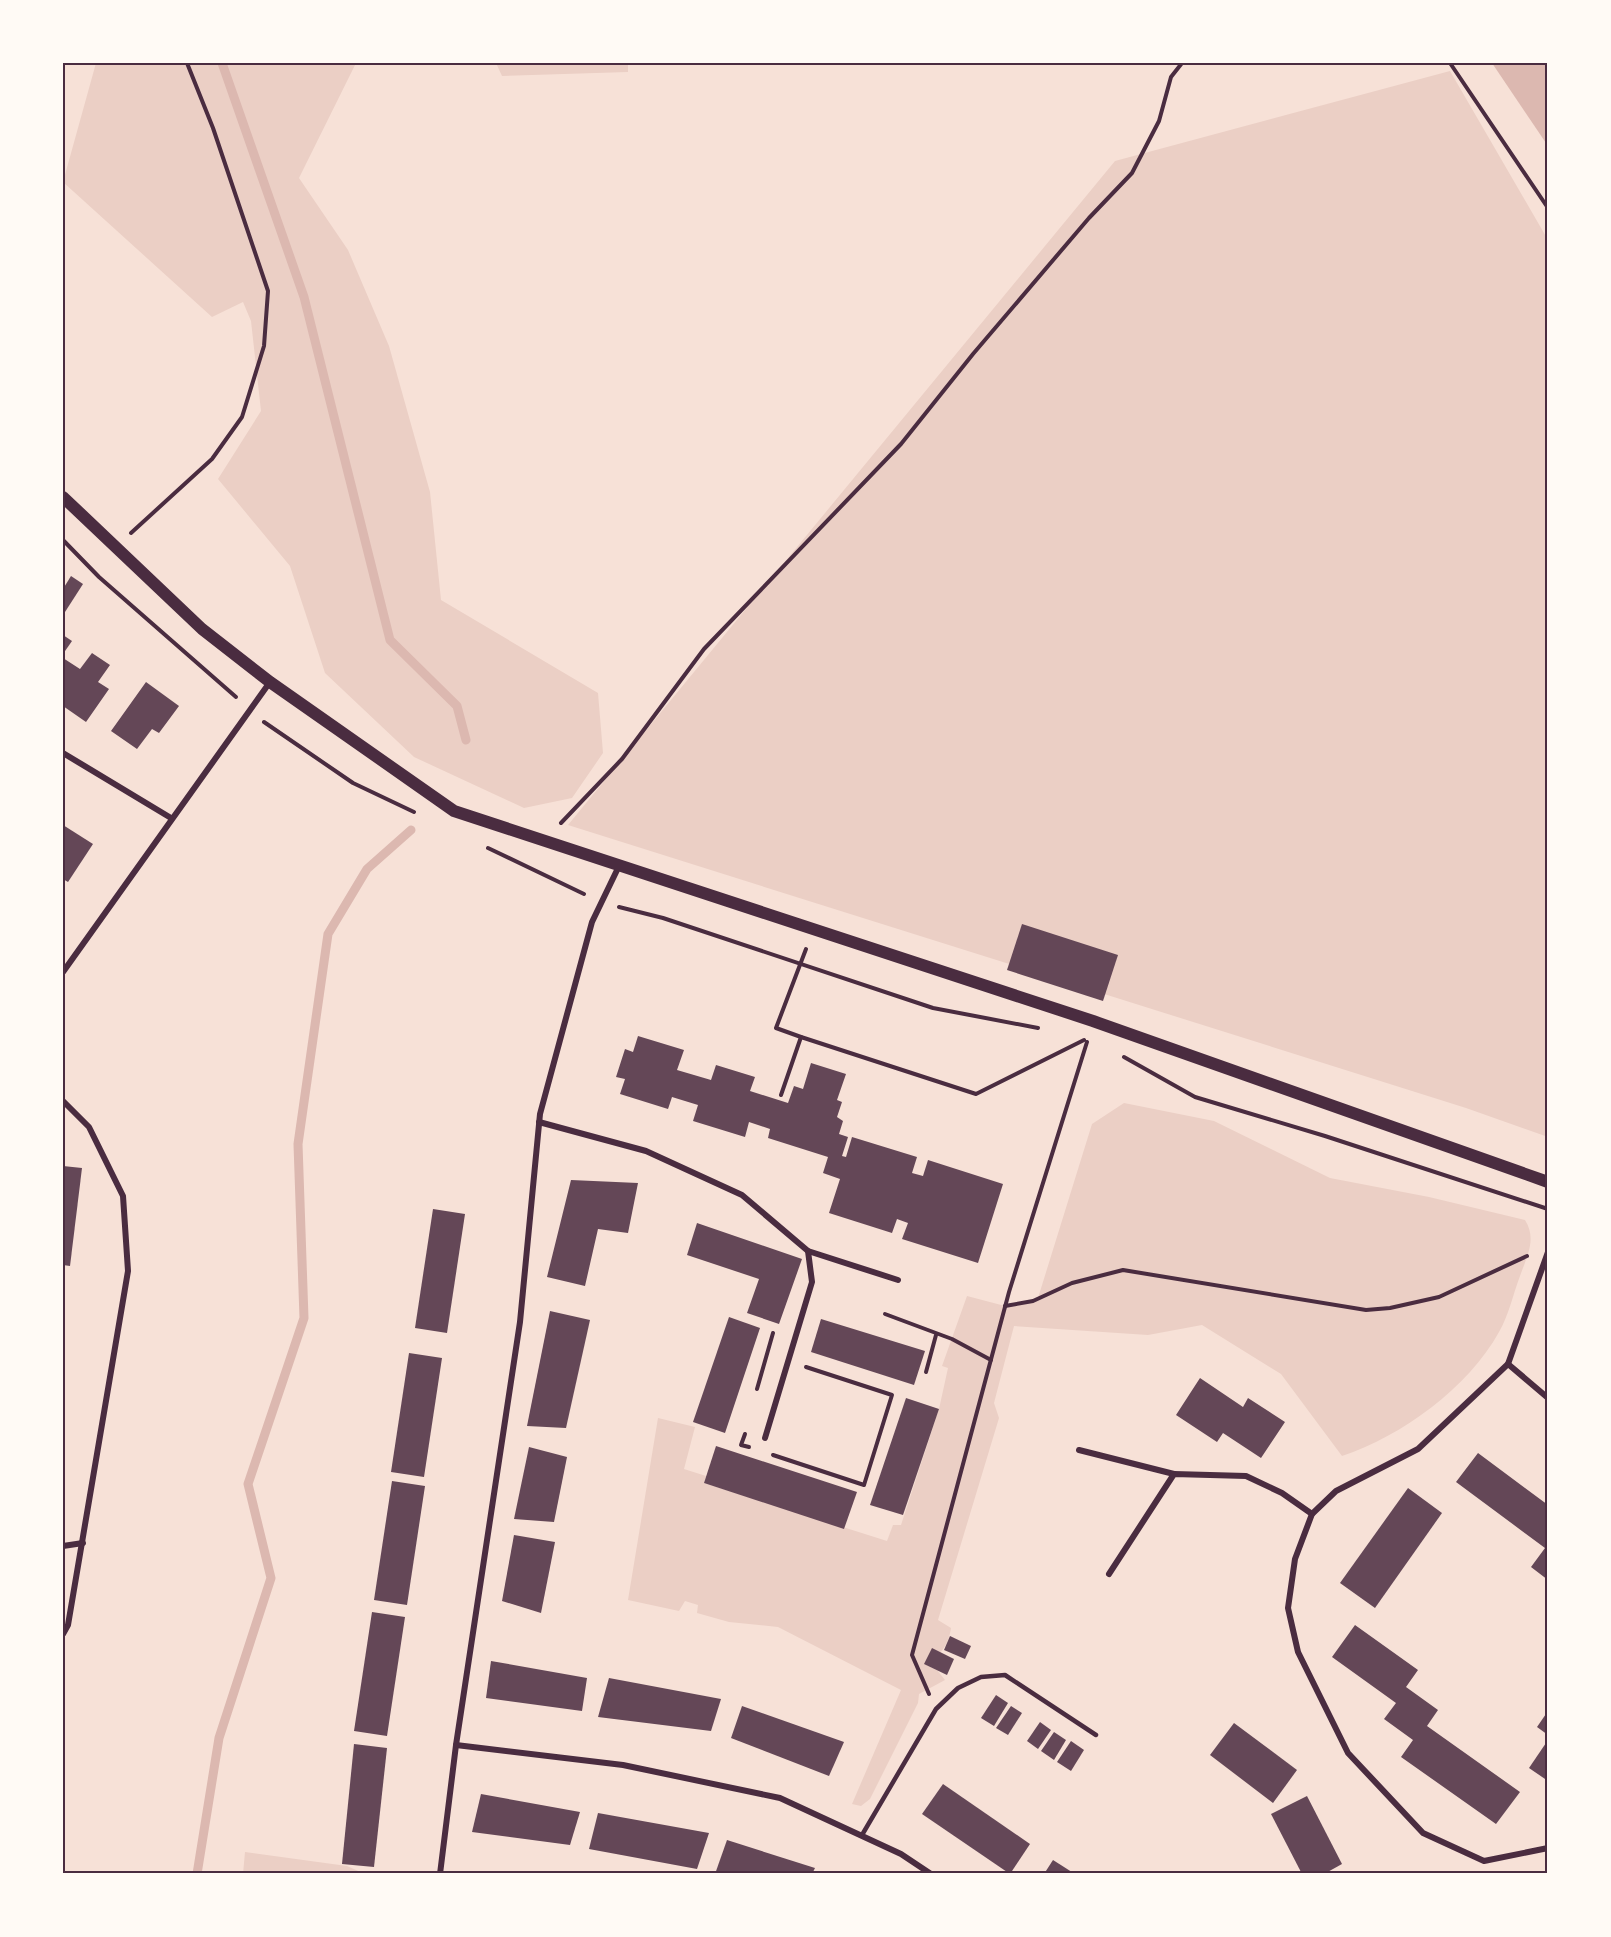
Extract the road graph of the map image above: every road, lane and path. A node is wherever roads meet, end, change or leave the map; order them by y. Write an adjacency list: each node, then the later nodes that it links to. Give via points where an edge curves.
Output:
1 (186, 63): 6 (path, via 213,128 268,291 264,346 242,417 212,459)
2 (1182, 63): 10 (path, via 1171,77 1159,121 1132,173 973,354 901,444 705,649 622,759)
3 (1450, 63): 4 (path)
4 (1548, 208)
5 (63, 497): 6 (main road)
6 (115, 548): 7 (main road, via 202,629)
7 (270, 682): 9 (street); 10 (main road, via 454,811)
8 (63, 753): 9 (street)
9 (171, 818): 13 (street)
10 (544, 841): 11 (main road)
11 (619, 866): 12 (main road); 17 (street, via 592,922)
12 (813, 930): 14 (path, via 776,1028); 18 (main road, via 1093,1022)
13 (63, 972)
14 (801, 1037): 15 (path); 23 (path, via 976,1094 1088,1038)
15 (781, 1095)
16 (63, 1101): 40 (street, via 89,1127 123,1196 128,1271)
17 (539, 1122): 19 (street, via 645,1151 742,1195); 46 (street, via 520,1322)
18 (1548, 1182)
19 (808, 1251): 22 (street); 34 (street, via 812,1282)
20 (1548, 1252): 28 (street)
21 (1527, 1255): 23 (path, via 1439,1297 1390,1308 1366,1310 1122,1270)
22 (898, 1280)
23 (1005, 1306): 27 (path)
24 (885, 1314): 26 (path)
25 (773, 1333): 32 (path)
26 (936, 1335): 27 (path, via 952,1339); 30 (path)
27 (990, 1360): 44 (path, via 912,1655)
28 (1508, 1364): 31 (street); 39 (street, via 1418,1449 1336,1491)
29 (802, 1366): 37 (path, via 892,1395 864,1485)
30 (926, 1372)
31 (1548, 1398)
32 (754, 1400)
33 (748, 1423): 35 (path, via 741,1445)
34 (765, 1438)
35 (753, 1449)
36 (1078, 1450): 38 (street)
37 (764, 1452)
38 (1174, 1474): 39 (street, via 1246,1476); 42 (street)
39 (1312, 1514): 48 (street, via 1295,1558 1288,1608 1298,1652 1348,1753 1423,1833 1484,1861)
40 (83, 1543): 41 (street); 43 (street)
41 (63, 1546)
42 (1109, 1574)
43 (63, 1634)
44 (936, 1709): 45 (lane, via 958,1688 981,1677 1005,1675); 47 (lane)
45 (1096, 1735)
46 (456, 1745): 47 (street, via 623,1765 780,1797); 49 (street)
47 (862, 1836): 50 (street, via 901,1854)
48 (1548, 1848)
49 (440, 1874)
50 (930, 1874)

